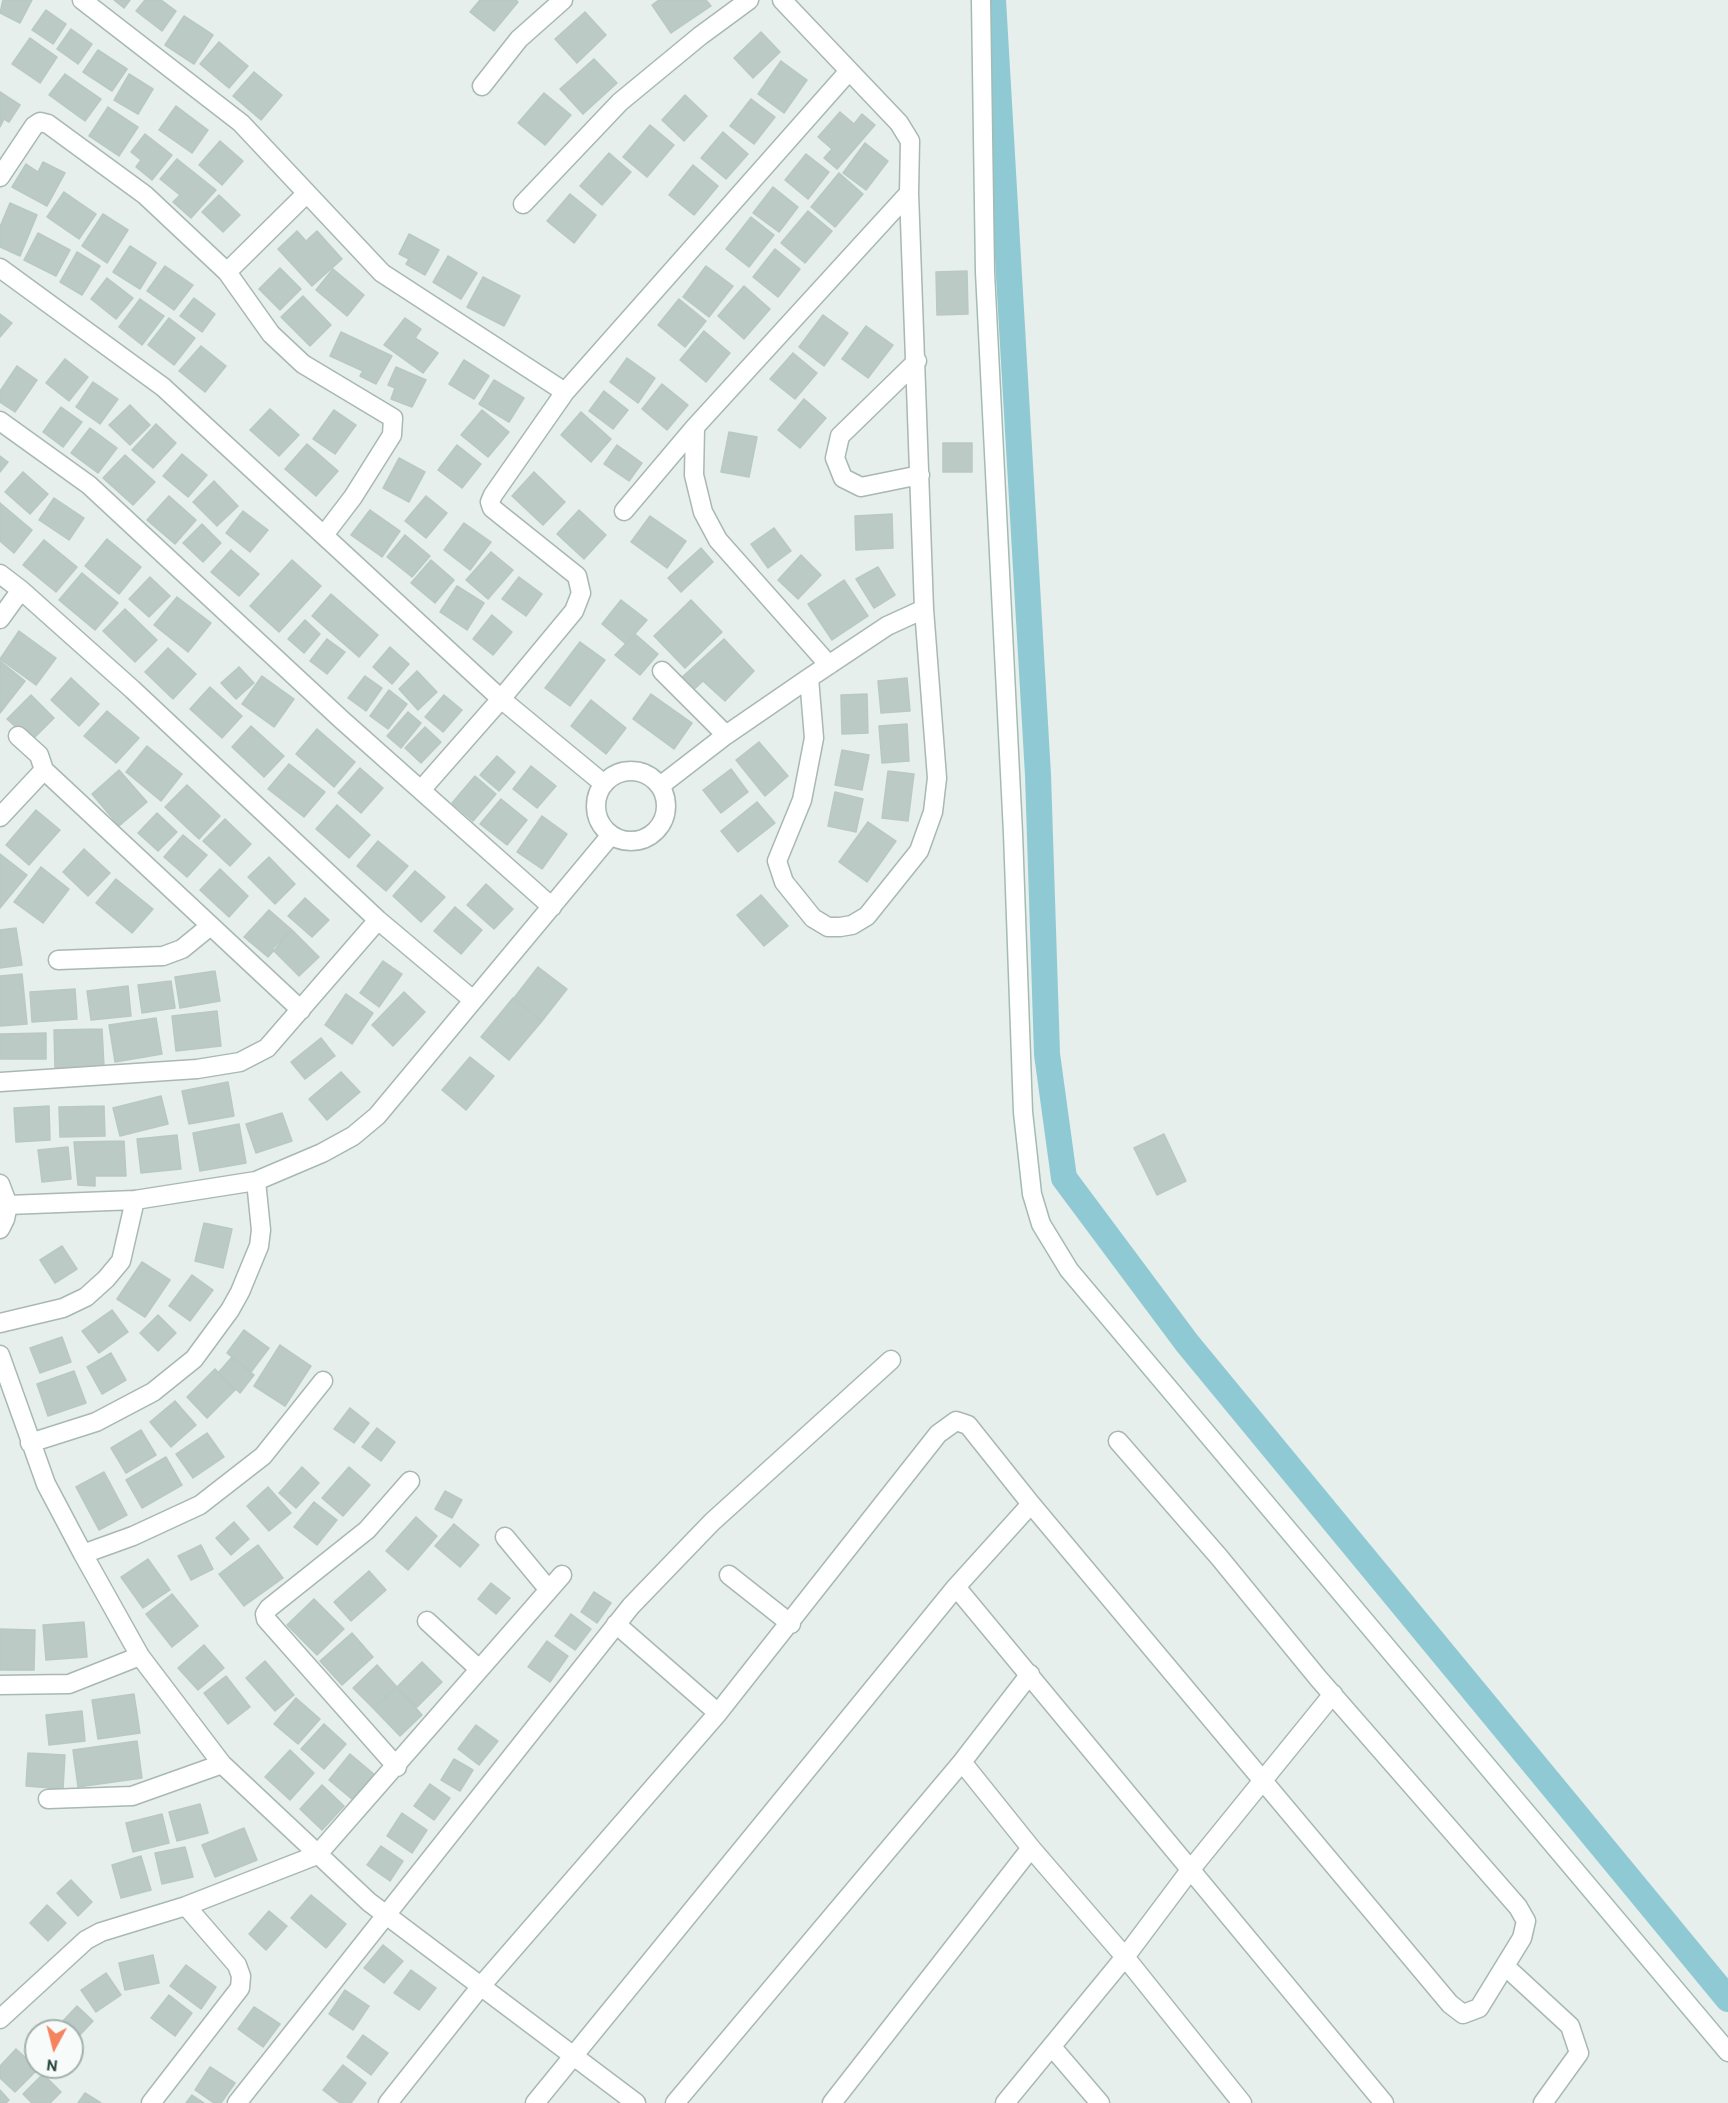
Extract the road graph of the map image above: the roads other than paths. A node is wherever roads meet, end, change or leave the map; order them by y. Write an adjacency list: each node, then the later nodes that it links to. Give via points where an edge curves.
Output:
1 (82, 0): 10 (street, via 241,123)
2 (563, 0): 7 (street, via 519,39)
3 (749, 0): 11 (street, via 620,102)
4 (782, 0): 6 (street)
5 (981, 0): 87 (street, via 985,272 1023,1112 1032,1194 1041,1224 1069,1270)
6 (849, 71): 9 (street, via 899,123 910,141); 15 (street)
7 (482, 86)
8 (0, 177): 13 (street, via 34,126 40,122 48,124 145,195)
9 (909, 193): 14 (street); 17 (street)
10 (306, 194): 13 (street); 15 (street, via 382,273)
11 (523, 204)
12 (0, 268): 20 (street, via 163,387)
13 (227, 272): 20 (street, via 271,334 303,364 393,418 392,435)
14 (917, 361): 18 (street); 18 (street, via 840,436 835,458 843,478 861,487)
15 (565, 392): 28 (street, via 490,502 492,508 576,576 581,593 574,611)
16 (0, 422): 34 (street, via 89,485)
17 (695, 427): 19 (street); 25 (street, via 694,476 703,512 718,540)
18 (920, 475): 23 (street)
19 (624, 511)
20 (324, 535): 28 (street)
21 (0, 574): 22 (street)
22 (21, 590): 24 (street); 38 (street)
23 (924, 609): 25 (street, via 887,626); 27 (street, via 937,778 933,812 919,851 867,916 840,927 828,927 813,918 784,882 777,861 802,800 814,738)
24 (0, 619)
25 (829, 665): 27 (street)
26 (662, 671): 29 (street)
27 (809, 678): 29 (street)
28 (501, 699): 32 (street); 34 (street)
29 (726, 735): 33 (street)
30 (18, 736): 31 (street, via 39,755)
31 (44, 770): 35 (street); 39 (street)
32 (604, 784): 33 (street, via 621,772 632,771 652,778); 36 (street, via 596,805 597,817)
33 (660, 786): 36 (street, via 666,809 656,830 635,841)
34 (421, 790): 37 (street)
35 (0, 817)
36 (611, 835): 37 (street)
37 (552, 907): 41 (street)
38 (378, 920): 41 (street); 42 (street)
39 (209, 927): 40 (street, via 182,949 163,956); 42 (street)
40 (58, 960)
41 (473, 1000): 44 (street, via 377,1116 353,1136 322,1153)
42 (301, 1010): 43 (street, via 267,1048 240,1062 197,1069)
43 (0, 1082)
44 (256, 1181): 46 (street); 54 (street, via 261,1230 258,1246 235,1301 194,1359 153,1392 96,1422)
45 (0, 1184): 47 (street)
46 (135, 1200): 47 (street); 49 (street, via 121,1261 106,1279 86,1297 63,1308)
47 (8, 1205): 48 (street)
48 (0, 1229)
49 (0, 1323)
50 (0, 1355): 54 (street)
51 (891, 1360): 64 (street, via 712,1522)
52 (323, 1382): 58 (street, via 270,1449 228,1485 200,1505)
53 (1118, 1441): 70 (street)
54 (30, 1443): 58 (street, via 46,1484)
55 (410, 1480): 74 (street, via 367,1530 266,1614 266,1619)
56 (1031, 1504): 61 (street); 65 (street, via 968,1425 956,1421 938,1434); 75 (street)
57 (505, 1537): 62 (street)
58 (83, 1554): 66 (street)
59 (562, 1575): 62 (street)
60 (729, 1575): 65 (street)
61 (956, 1587): 68 (street); 88 (street)
62 (549, 1590): 67 (street)
63 (427, 1621): 67 (street)
64 (616, 1624): 71 (street); 81 (street)
65 (791, 1624): 71 (street)
66 (140, 1656): 69 (street, via 69,1684); 73 (street)
67 (479, 1669): 74 (street)
68 (1030, 1674): 72 (street); 79 (street)
69 (0, 1685)
70 (1334, 1694): 75 (street); 83 (street, via 1518,1907 1526,1921 1522,1938)
71 (718, 1713): 84 (street)
72 (962, 1762): 77 (street); 94 (street)
73 (222, 1764): 76 (street, via 132,1796); 78 (street)
74 (397, 1767): 78 (street)
75 (1263, 1782): 79 (street); 83 (street, via 1450,2004 1464,2014 1479,2008)
76 (48, 1799)
77 (1031, 1848): 82 (street); 95 (street)
78 (317, 1856): 80 (street); 81 (street)
79 (1191, 1869): 82 (street); 99 (street)
80 (186, 1906): 85 (street, via 86,1940); 89 (street, via 237,1965 240,1988)
81 (386, 1914): 84 (street); 90 (street)
82 (1125, 1957): 86 (street); 98 (street)
83 (1506, 1966): 100 (street, via 1570,2026 1579,2053)
84 (482, 1986): 88 (street); 91 (street)
85 (0, 2019)
86 (1052, 2047): 96 (street); 97 (street)
87 (1728, 2052)
88 (573, 2055): 92 (street); 93 (street)
89 (151, 2103)
90 (237, 2103)
91 (388, 2103)
92 (535, 2103)
93 (636, 2103)
94 (675, 2103)
95 (832, 2103)
96 (1005, 2103)
97 (1100, 2103)
98 (1242, 2103)
99 (1384, 2103)
100 (1543, 2103)

